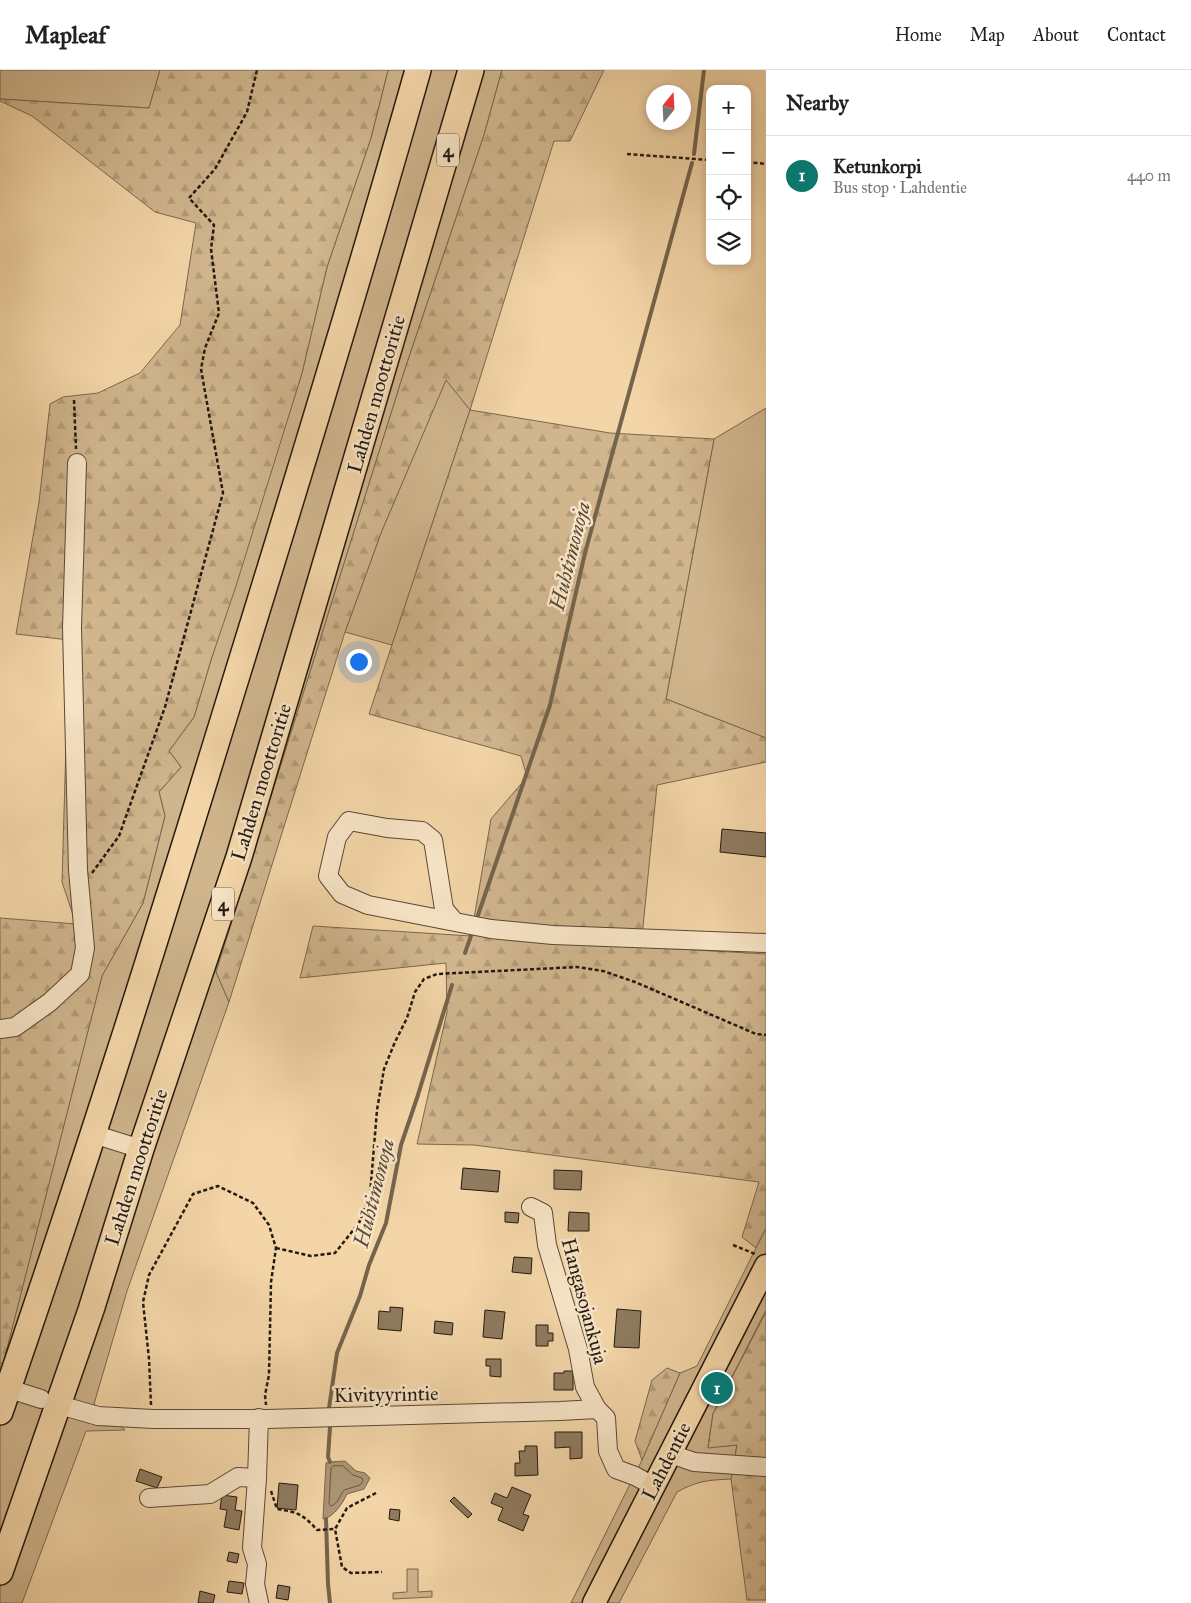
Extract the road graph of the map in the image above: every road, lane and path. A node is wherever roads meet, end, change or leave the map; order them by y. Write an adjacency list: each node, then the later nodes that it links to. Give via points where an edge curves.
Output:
1 (257, 70): 10 (path, via 246,112 215,169 189,198 214,225 211,249 219,313 205,348 201,369 223,493 165,707 119,836)
2 (418, 70): 15 (highway, via 320,408)
3 (471, 70): 16 (highway, Lahden moottoritie / 4, via 239,857)
4 (626, 154): 5 (path)
5 (706, 160)
6 (751, 162): 7 (path)
7 (766, 164)
8 (74, 400): 9 (path)
9 (77, 463): 10 (street, via 72,628)
10 (80, 891): 13 (street, via 85,948 80,974 50,1002 15,1027)
11 (468, 924): 11 (street, via 368,905 342,894 328,876 337,837 349,821 422,831 433,840 444,909); 12 (street, via 553,935)
12 (766, 943)
13 (0, 1029)
14 (766, 1035): 19 (path, via 756,1034 603,971 577,967 437,974 424,979 415,992 384,1069 370,1195 359,1223 336,1253 311,1256)
15 (93, 1134): 16 (street); 25 (highway)
16 (141, 1149): 35 (highway, Lahden moottoritie / 4, via 91,1310)
17 (531, 1208): 24 (street, Hangasojankuja, via 542,1213 547,1246 578,1349 585,1387)
18 (733, 1245): 20 (path)
19 (276, 1248): 26 (path, via 269,1225 253,1203 218,1186 193,1194 149,1275 143,1302); 27 (path, via 270,1282 268,1375)
20 (763, 1261): 28 (main road, Lahdentie)
21 (19, 1392): 22 (street)
22 (41, 1399)
23 (70, 1408): 26 (street, Kivityyrintie, via 98,1416)
24 (597, 1409): 27 (street, Kivityyrintie); 31 (street, via 606,1418 608,1451 616,1469)
25 (0, 1412)
26 (153, 1418): 27 (street, Kivityyrintie)
27 (263, 1418): 30 (street)
28 (671, 1454): 29 (street, via 694,1462); 31 (main road, Lahdentie)
29 (766, 1467)
30 (257, 1478): 33 (street, via 238,1477 210,1494); 34 (path, via 272,1492 276,1510 294,1512 317,1530); 37 (street, via 252,1548 257,1564 255,1584)
31 (653, 1486): 38 (main road, Lahdentie)
32 (376, 1493): 34 (path, via 347,1508)
33 (149, 1498)
34 (335, 1529): 36 (path, via 342,1567 351,1573)
35 (0, 1572)
36 (382, 1572)
37 (259, 1603)
38 (594, 1603)

